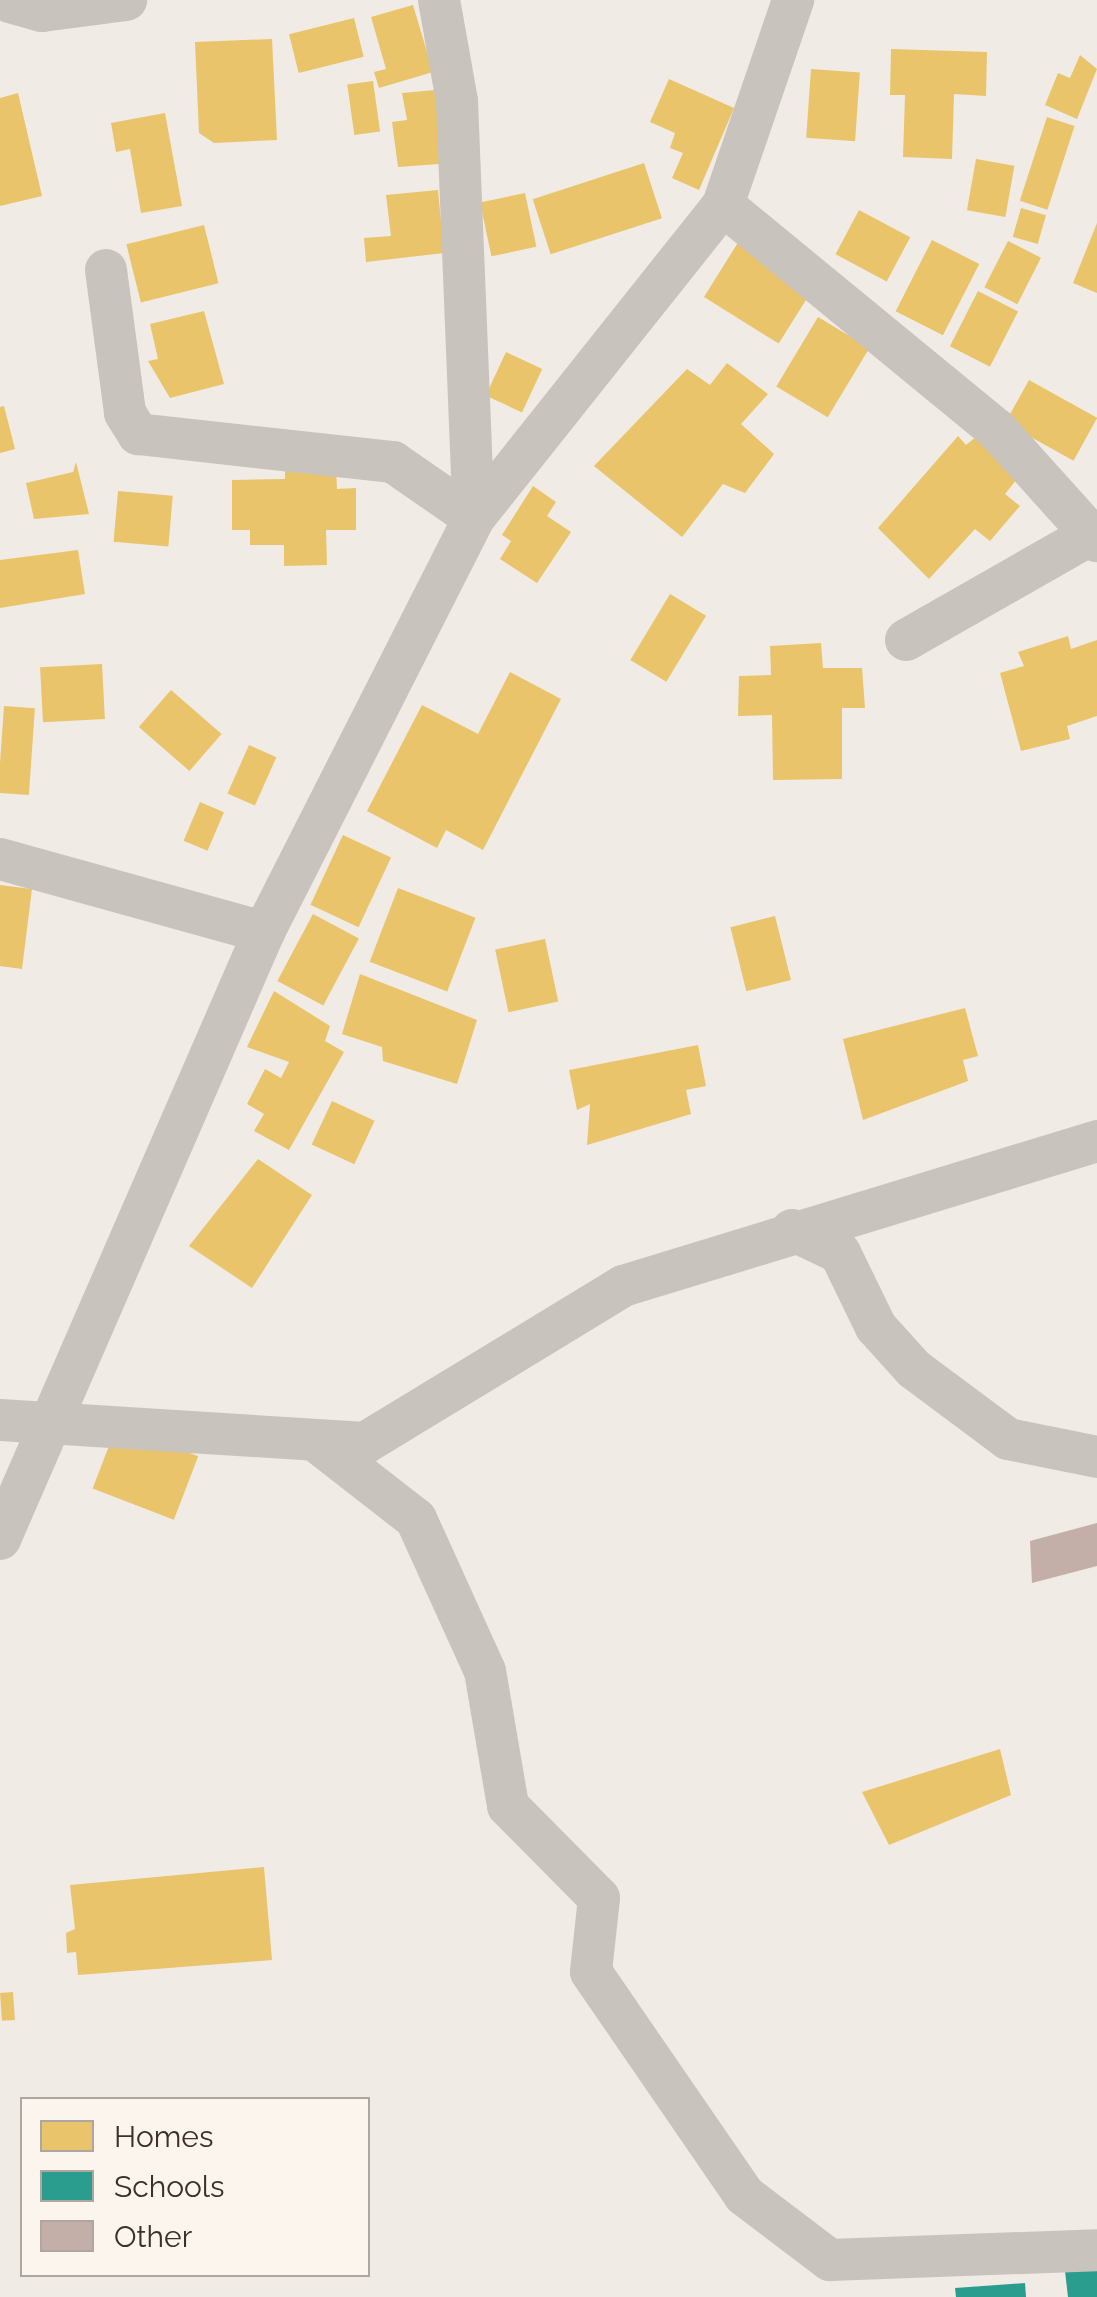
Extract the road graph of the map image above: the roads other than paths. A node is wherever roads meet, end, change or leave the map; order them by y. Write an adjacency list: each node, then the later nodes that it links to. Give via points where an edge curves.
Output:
1 (126, 0): 4 (street, via 42,11)
2 (439, 0): 7 (street, via 457,101)
3 (793, 0): 5 (street)
4 (10, 2)
5 (723, 205): 7 (street); 8 (street, via 996,429)
6 (106, 270): 7 (street, via 124,413 138,434 393,462)
7 (474, 518): 11 (street)
8 (1094, 537): 9 (street)
9 (906, 640)
10 (0, 859): 11 (street)
11 (264, 932): 15 (street)
12 (1097, 1141): 13 (street)
13 (792, 1230): 16 (street, via 623,1286 365,1443); 17 (street, via 840,1253 876,1327 930,1380 1008,1438)
14 (0, 1420): 15 (street)
15 (46, 1421): 16 (street); 18 (street)
16 (317, 1442): 19 (street, via 416,1519 485,1671 508,1806 599,1898 591,1972 744,2195 830,2260)
17 (1097, 1457)
18 (0, 1539)
19 (1097, 2250)

